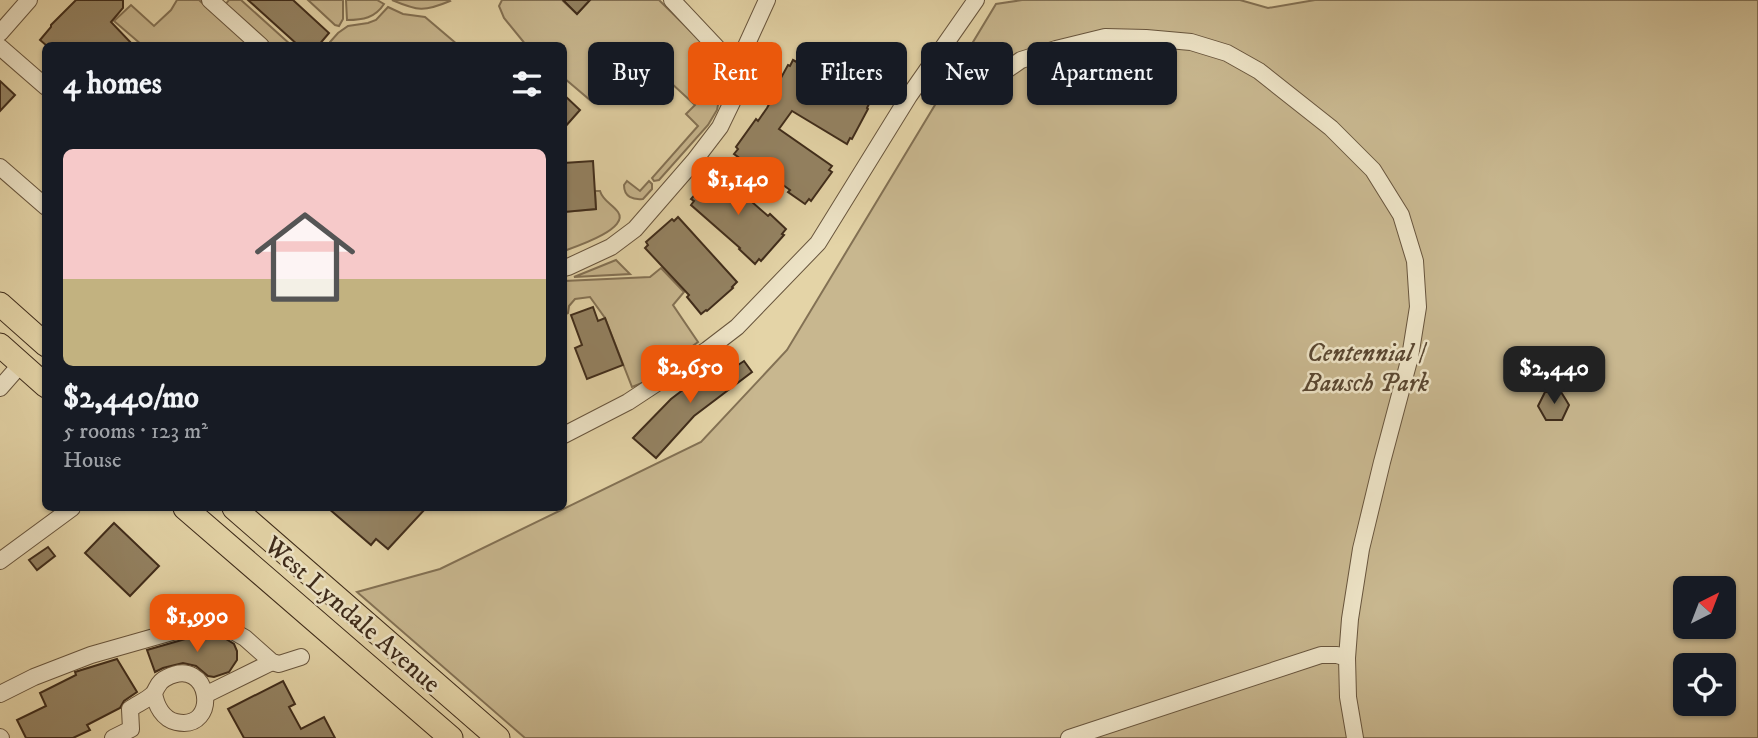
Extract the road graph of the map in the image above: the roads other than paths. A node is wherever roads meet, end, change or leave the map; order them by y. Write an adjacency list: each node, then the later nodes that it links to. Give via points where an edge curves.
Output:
1 (29, 0): 6 (street)
2 (211, 0): 7 (street)
3 (672, 0): 8 (street)
4 (767, 0): 9 (street)
5 (976, 0): 23 (street, via 909,96 818,243 737,327 707,350 628,402)
6 (0, 33)
7 (257, 42)
8 (712, 42)
9 (748, 42)
10 (0, 47): 12 (street)
11 (1013, 66): 29 (street, via 1105,37 1191,42 1227,53 1259,71 1331,128 1373,170 1401,215 1415,261 1418,307 1410,358 1361,549)
12 (42, 84)
13 (731, 105): 16 (street, via 694,161 635,229 611,247)
14 (0, 167): 15 (street)
15 (42, 204)
16 (567, 267)
17 (0, 304): 18 (highway)
18 (42, 341)
19 (0, 345): 20 (highway)
20 (21, 364): 21 (highway); 22 (street)
21 (42, 382)
22 (0, 388)
23 (567, 433)
24 (68, 511): 27 (street)
25 (188, 511): 36 (highway, West Lyndale Avenue)
26 (237, 511): 37 (highway, West Lyndale Avenue)
27 (0, 561)
28 (301, 657): 30 (street)
29 (1347, 658): 38 (street, via 1321,655); 39 (street)
30 (272, 662): 31 (street, via 245,638 214,620 91,655); 33 (street)
31 (1, 691)
32 (154, 693): 33 (street, via 164,678 183,674 201,683); 33 (street, via 168,718 185,723 201,713); 34 (street, via 130,709)
33 (205, 695)
34 (133, 734): 35 (street)
35 (113, 738)
36 (451, 738)
37 (498, 738)
38 (1069, 738)
39 (1355, 738)

